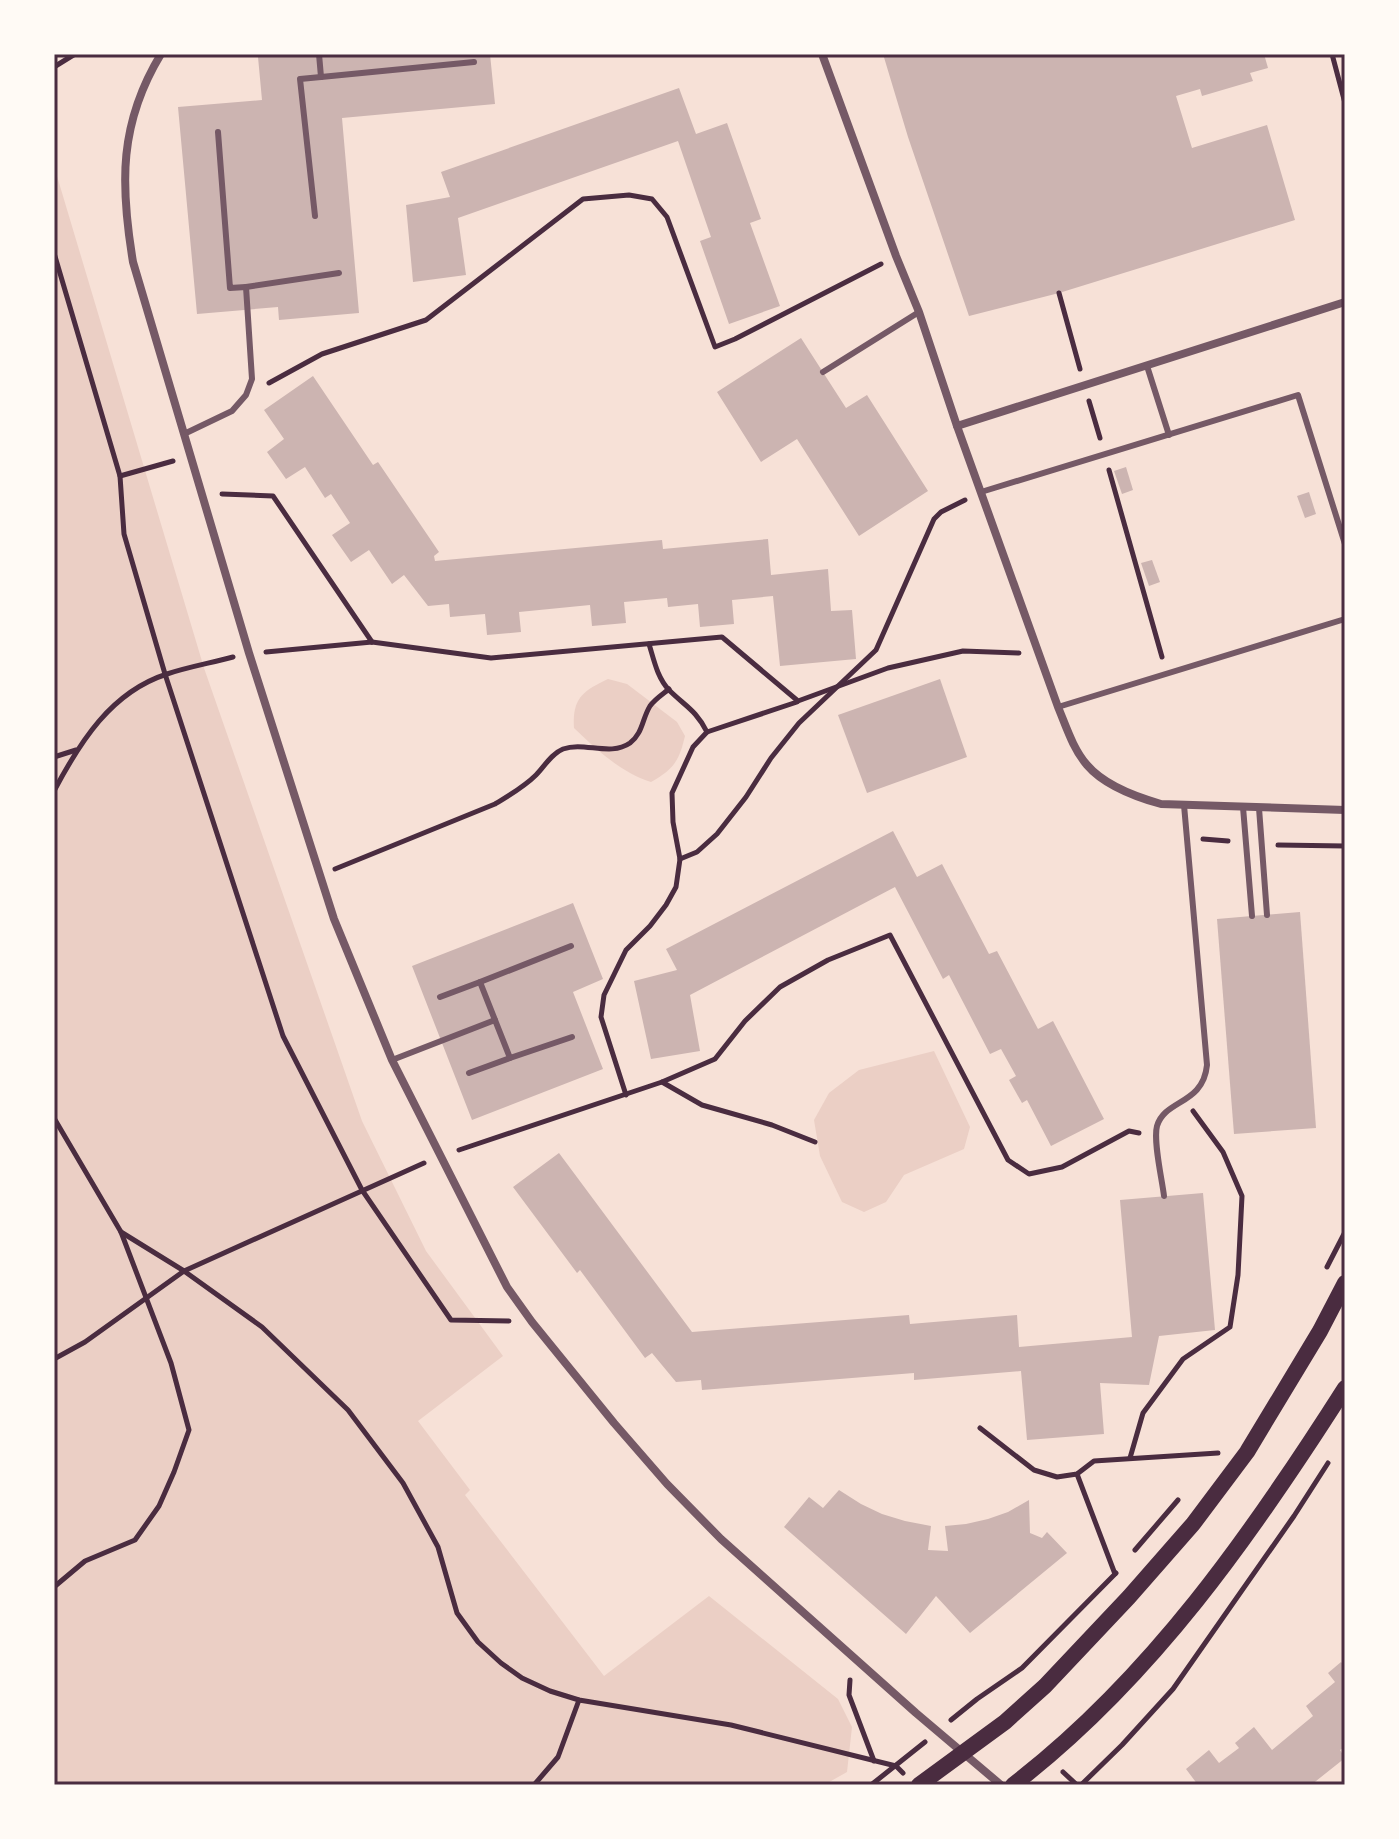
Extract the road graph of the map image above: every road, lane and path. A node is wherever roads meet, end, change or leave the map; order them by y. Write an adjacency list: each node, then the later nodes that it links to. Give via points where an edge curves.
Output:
1 (75, 54): 7 (path)
2 (161, 54): 24 (street, via 141,90 126,147 126,221 133,262)
3 (319, 54): 8 (lane)
4 (822, 54): 13 (street)
5 (1332, 54): 9 (path)
6 (474, 62): 8 (lane)
7 (54, 67)
8 (321, 77): 11 (lane, via 300,79)
9 (1345, 103)
10 (218, 132): 15 (lane, via 230,288)
11 (315, 216)
12 (54, 253): 28 (path)
13 (896, 256): 18 (street); 22 (path, via 715,347 667,217 652,199 583,199 426,320 322,354)
14 (339, 273): 15 (lane)
15 (246, 287): 22 (lane, via 252,379)
16 (1059, 293): 21 (path)
17 (1345, 302): 19 (street)
18 (919, 312): 20 (lane); 23 (street)
19 (1147, 366): 21 (street); 25 (lane)
20 (823, 372)
21 (1085, 385): 23 (street); 26 (path)
22 (246, 395): 24 (lane, via 232,411)
23 (957, 426): 29 (street)
24 (184, 434): 27 (street)
25 (1169, 435): 26 (lane); 31 (lane, via 1298,395)
26 (1105, 455): 29 (lane); 37 (path)
27 (190, 457): 28 (path); 30 (street)
28 (120, 476): 38 (path, via 124,534)
29 (981, 492): 36 (street); 39 (path, via 934,519 876,650)
30 (201, 494): 33 (path, via 273,496); 35 (street)
31 (1345, 544)
32 (1345, 619): 37 (lane)
33 (372, 642): 34 (path, via 491,658); 35 (path)
34 (649, 644): 40 (path); 41 (path, via 722,637)
35 (249, 653): 38 (path); 52 (street)
36 (1039, 654): 39 (path, via 963,651 888,668); 42 (street)
37 (1167, 673): 42 (lane)
38 (165, 674): 44 (path, via 111,708); 71 (path, via 283,1036)
39 (838, 687): 41 (path); 51 (path, via 799,723 717,834)
40 (669, 689): 43 (path, via 697,714); 52 (path, via 650,706 638,736 626,745 562,749 516,792 495,804)
41 (798, 701): 43 (path)
42 (1058, 707): 47 (street, via 1088,767 1139,798)
43 (707, 732): 51 (path, via 693,747 672,793)
44 (76, 750): 45 (path); 46 (path)
45 (54, 757)
46 (54, 791)
47 (1184, 805): 48 (street); 65 (lane, via 1207,1065 1206,1077)
48 (1243, 807): 49 (street); 54 (lane)
49 (1259, 808): 50 (street); 53 (lane)
50 (1345, 810)
51 (680, 859): 64 (path, via 676,887 666,905 626,950 604,995 601,1017)
52 (320, 875): 61 (street)
53 (1267, 915)
54 (1252, 916)
55 (571, 946): 56 (lane)
56 (480, 982): 57 (lane); 58 (lane)
57 (440, 997)
58 (495, 1020): 60 (lane); 61 (lane)
59 (572, 1037): 60 (lane)
60 (510, 1058): 62 (lane)
61 (392, 1060): 70 (street)
62 (469, 1073)
63 (662, 1082): 64 (path); 68 (path, via 715,1059 780,987 890,935 1008,1160 1029,1174 1062,1167 1129,1131); 69 (path, via 702,1105)
64 (626, 1095): 70 (path)
65 (1186, 1101): 68 (lane, via 1164,1114); 83 (path, via 1223,1152 1242,1196 1230,1327 1183,1359 1143,1413)
66 (54, 1118): 67 (path)
67 (57, 1130): 73 (path)
68 (1156, 1135): 72 (lane)
69 (815, 1142)
70 (440, 1156): 71 (path); 79 (street, via 507,1287)
71 (362, 1190): 76 (path); 79 (path, via 451,1320)
72 (1164, 1196)
73 (121, 1232): 76 (path); 78 (path)
74 (1345, 1232): 75 (path)
75 (1326, 1269)
76 (184, 1271): 78 (path); 91 (path, via 262,1327 348,1410 403,1483 438,1547 457,1613 478,1642 522,1678)
77 (1345, 1283): 93 (main road, via 1247,1452 1193,1524 1045,1686)
78 (146, 1300): 80 (path); 89 (path, via 189,1430 159,1506 135,1540 85,1561)
79 (532, 1322): 90 (street, via 667,1484)
80 (54, 1359)
81 (1345, 1388): 100 (main road, via 1265,1508 1170,1634 1085,1724)
82 (980, 1428): 86 (path, via 1034,1470 1057,1477)
83 (1130, 1458): 85 (path, via 1219,1453); 86 (path, via 1094,1461)
84 (1328, 1463): 101 (path, via 1173,1689)
85 (1209, 1465)
86 (1077, 1474): 88 (path)
87 (1188, 1489): 88 (path)
88 (1115, 1574): 92 (path, via 1022,1668)
89 (54, 1587)
90 (852, 1655): 92 (street); 94 (path, via 849,1695)
91 (579, 1700): 94 (path, via 731,1725); 96 (path, via 558,1757)
92 (938, 1731): 93 (street); 95 (path)
93 (964, 1754): 98 (main road); 99 (street)
94 (874, 1761): 95 (path)
95 (896, 1766): 97 (path)
96 (534, 1785)
97 (871, 1785)
98 (919, 1785)
99 (1001, 1785)
100 (1013, 1785)
101 (1081, 1785)

